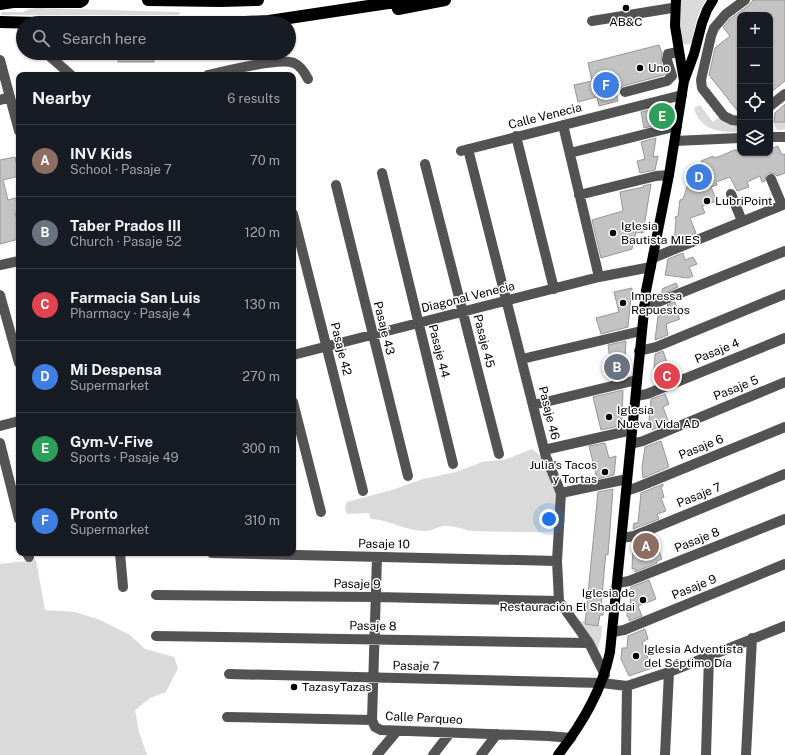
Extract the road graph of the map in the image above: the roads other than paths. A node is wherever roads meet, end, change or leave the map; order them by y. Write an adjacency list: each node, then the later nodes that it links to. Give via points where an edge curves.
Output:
1 (83, 0): 9 (highway)
2 (148, 0): 3 (highway)
3 (174, 0): 4 (highway)
4 (258, 0)
5 (408, 0): 11 (highway)
6 (445, 0): 14 (highway, via 344,18)
7 (713, 0): 22 (main road, via 702,23)
8 (745, 0): 28 (street, via 726,14 714,28 701,80 702,88 724,116)
9 (0, 4)
10 (675, 5): 12 (street, via 672,8); 16 (main road, via 674,26)
11 (296, 17)
12 (592, 21)
13 (0, 22): 15 (highway)
14 (296, 22)
15 (16, 23)
16 (678, 52): 22 (main road); 23 (street, via 668,54 667,60 672,76 667,81)
17 (0, 60): 26 (street)
18 (54, 60): 19 (street)
19 (68, 72)
20 (223, 72): 21 (street, via 288,62 298,66)
21 (308, 79)
22 (684, 80): 25 (main road)
23 (625, 92)
24 (785, 94): 27 (street)
25 (682, 95): 30 (street, Calle Venecia); 31 (main road)
26 (5, 99): 29 (street)
27 (773, 104)
28 (737, 121)
29 (16, 124)
30 (563, 125): 32 (street, Calle Venecia); 38 (street)
31 (677, 126): 36 (main road); 38 (street)
32 (516, 136): 37 (street, Calle Venecia); 54 (street)
33 (773, 137): 34 (street)
34 (785, 137)
35 (737, 138): 36 (street)
36 (675, 141): 41 (main road)
37 (464, 150): 57 (street, Pasaje 46)
38 (570, 153): 45 (street)
39 (425, 164): 59 (street, Pasaje 45)
40 (382, 173): 60 (street, Pasaje 44)
41 (669, 175): 45 (street); 51 (main road)
42 (772, 179): 46 (street)
43 (336, 185): 62 (street, Pasaje 43)
44 (731, 194): 47 (street)
45 (579, 195): 53 (street)
46 (784, 205): 47 (street, Diagonal Venecia)
47 (742, 221): 51 (street, Diagonal Venecia)
48 (296, 226): 64 (street, Pasaje 42)
49 (785, 251): 58 (street)
50 (16, 261): 52 (street)
51 (652, 262): 53 (street, Diagonal Venecia); 58 (main road)
52 (0, 265)
53 (600, 277): 54 (street, Diagonal Venecia)
54 (554, 288): 57 (street, Diagonal Venecia)
55 (785, 294): 65 (street, via 656,347)
56 (0, 295): 66 (street)
57 (507, 301): 59 (street, Diagonal Venecia); 68 (street, Pasaje 46)
58 (644, 306): 61 (main road)
59 (463, 312): 60 (street, Diagonal Venecia); 81 (street, Pasaje 45)
60 (419, 323): 62 (street, Diagonal Venecia); 82 (street, Pasaje 44)
61 (641, 331): 65 (main road); 68 (street)
62 (373, 335): 64 (street, Diagonal Venecia); 84 (street, Pasaje 43)
63 (785, 338): 71 (street, Pasaje 4, via 647,394)
64 (326, 347): 67 (street, Diagonal Venecia); 86 (street, Pasaje 42)
65 (639, 351): 69 (main road)
66 (16, 352)
67 (296, 354)
68 (522, 359): 72 (street, Pasaje 46)
69 (637, 380): 71 (main road); 72 (street)
70 (785, 382): 79 (street, Pasaje 5)
71 (636, 396): 77 (main road)
72 (533, 405): 80 (street, Pasaje 46)
73 (296, 414): 90 (street)
74 (16, 422): 75 (street)
75 (0, 426)
76 (785, 427): 87 (street, Pasaje 6)
77 (632, 430): 79 (main road); 80 (street)
78 (0, 443): 89 (street)
79 (631, 444): 85 (main road)
80 (544, 450): 88 (street, Pasaje 46)
81 (499, 454)
82 (453, 464)
83 (785, 474): 92 (street, Pasaje 7, via 634,536)
84 (408, 476)
85 (627, 479): 87 (main road); 88 (street)
86 (363, 491)
87 (626, 491): 92 (main road)
88 (561, 493): 96 (street, Pasaje 46)
89 (16, 507)
90 (321, 512)
91 (785, 519): 98 (street, Pasaje 8, via 629,581)
92 (622, 538): 98 (main road)
93 (296, 555): 95 (street, Pasaje 10)
94 (120, 556): 99 (street)
95 (377, 557): 96 (street, Pasaje 10); 101 (street, Calle Parqueo)
96 (557, 561): 102 (street, Pasaje 46)
97 (785, 564): 104 (street, Pasaje 9, via 624,630)
98 (618, 583): 104 (main road)
99 (123, 587)
100 (156, 595): 101 (street, Pasaje 9)
101 (376, 597): 102 (street, Pasaje 9); 107 (street, Calle Parqueo)
102 (559, 601): 108 (street)
103 (785, 626): 106 (street)
104 (613, 632): 113 (main road)
105 (156, 636): 107 (street, Pasaje 8)
106 (752, 638): 109 (street); 128 (street)
107 (375, 639): 108 (street, Pasaje 8); 112 (street, Calle Parqueo)
108 (588, 643): 113 (street)
109 (709, 656): 110 (street); 127 (street)
110 (669, 672): 114 (street); 126 (street)
111 (229, 674): 112 (street, Pasaje 7)
112 (374, 678): 113 (street, Pasaje 7); 116 (street, Calle Parqueo)
113 (603, 679): 114 (street, Pasaje 7); 120 (main road, via 590,709)
114 (627, 686): 125 (street)
115 (227, 717): 116 (street)
116 (372, 720): 117 (street, Calle Parqueo, via 381,730)
117 (398, 731): 118 (street, Calle Parqueo); 121 (street)
118 (450, 733): 119 (street, Calle Parqueo); 122 (street)
119 (497, 734): 120 (street, Calle Parqueo); 123 (street)
120 (571, 738): 124 (main road)
121 (376, 755)
122 (433, 755)
123 (481, 755)
124 (558, 755)
125 (626, 755)
126 (666, 755)
127 (706, 755)
128 (746, 755)

